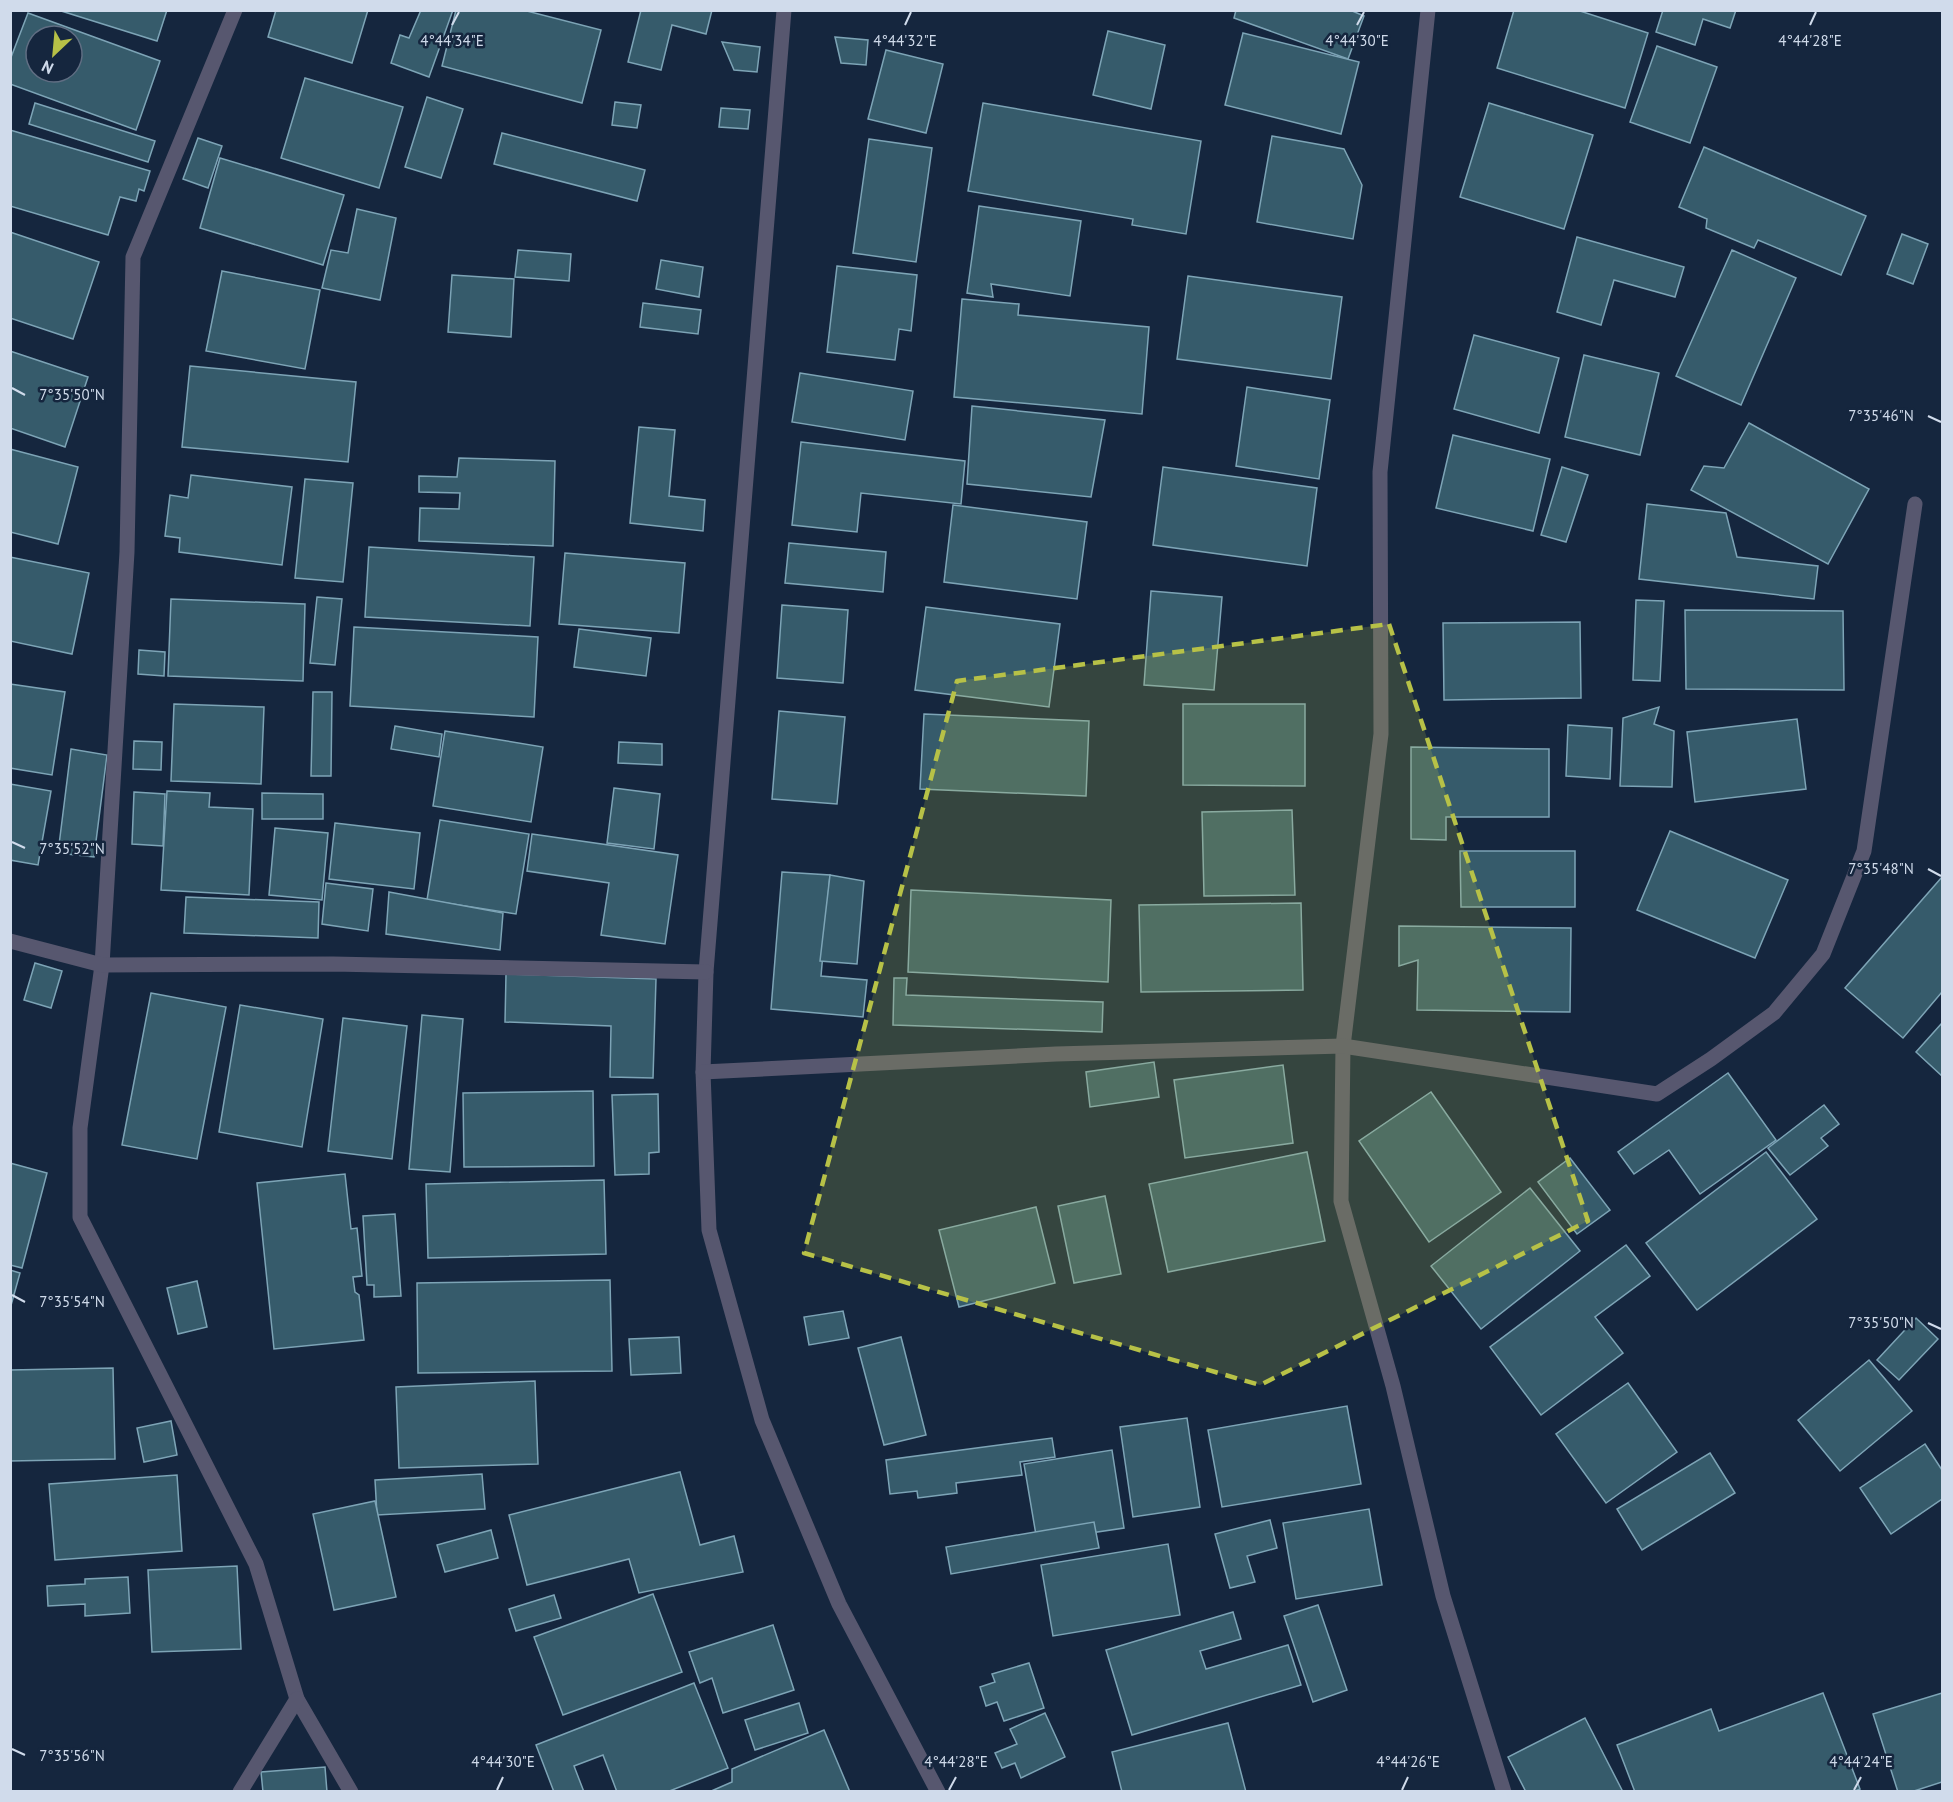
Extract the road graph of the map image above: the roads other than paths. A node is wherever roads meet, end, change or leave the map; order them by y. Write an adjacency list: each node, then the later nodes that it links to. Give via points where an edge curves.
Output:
1 (235, 10): 6 (street, via 133,257 127,552)
2 (784, 10): 7 (street)
3 (1428, 10): 8 (street, via 1380,472 1381,734)
4 (1915, 504): 8 (street, via 1864,851 1823,954 1774,1013 1657,1094)
5 (10, 941): 6 (street)
6 (102, 965): 7 (street, via 333,964); 10 (street, via 80,1128 80,1217 256,1564)
7 (706, 972): 9 (street)
8 (1343, 1046): 9 (street, via 1056,1054); 14 (street, via 1341,1200 1393,1386 1443,1596)
9 (703, 1072): 13 (street, via 709,1230 762,1420 839,1604)
10 (297, 1699): 11 (street); 12 (street)
11 (240, 1791)
12 (351, 1791)
13 (938, 1791)
14 (1504, 1791)

